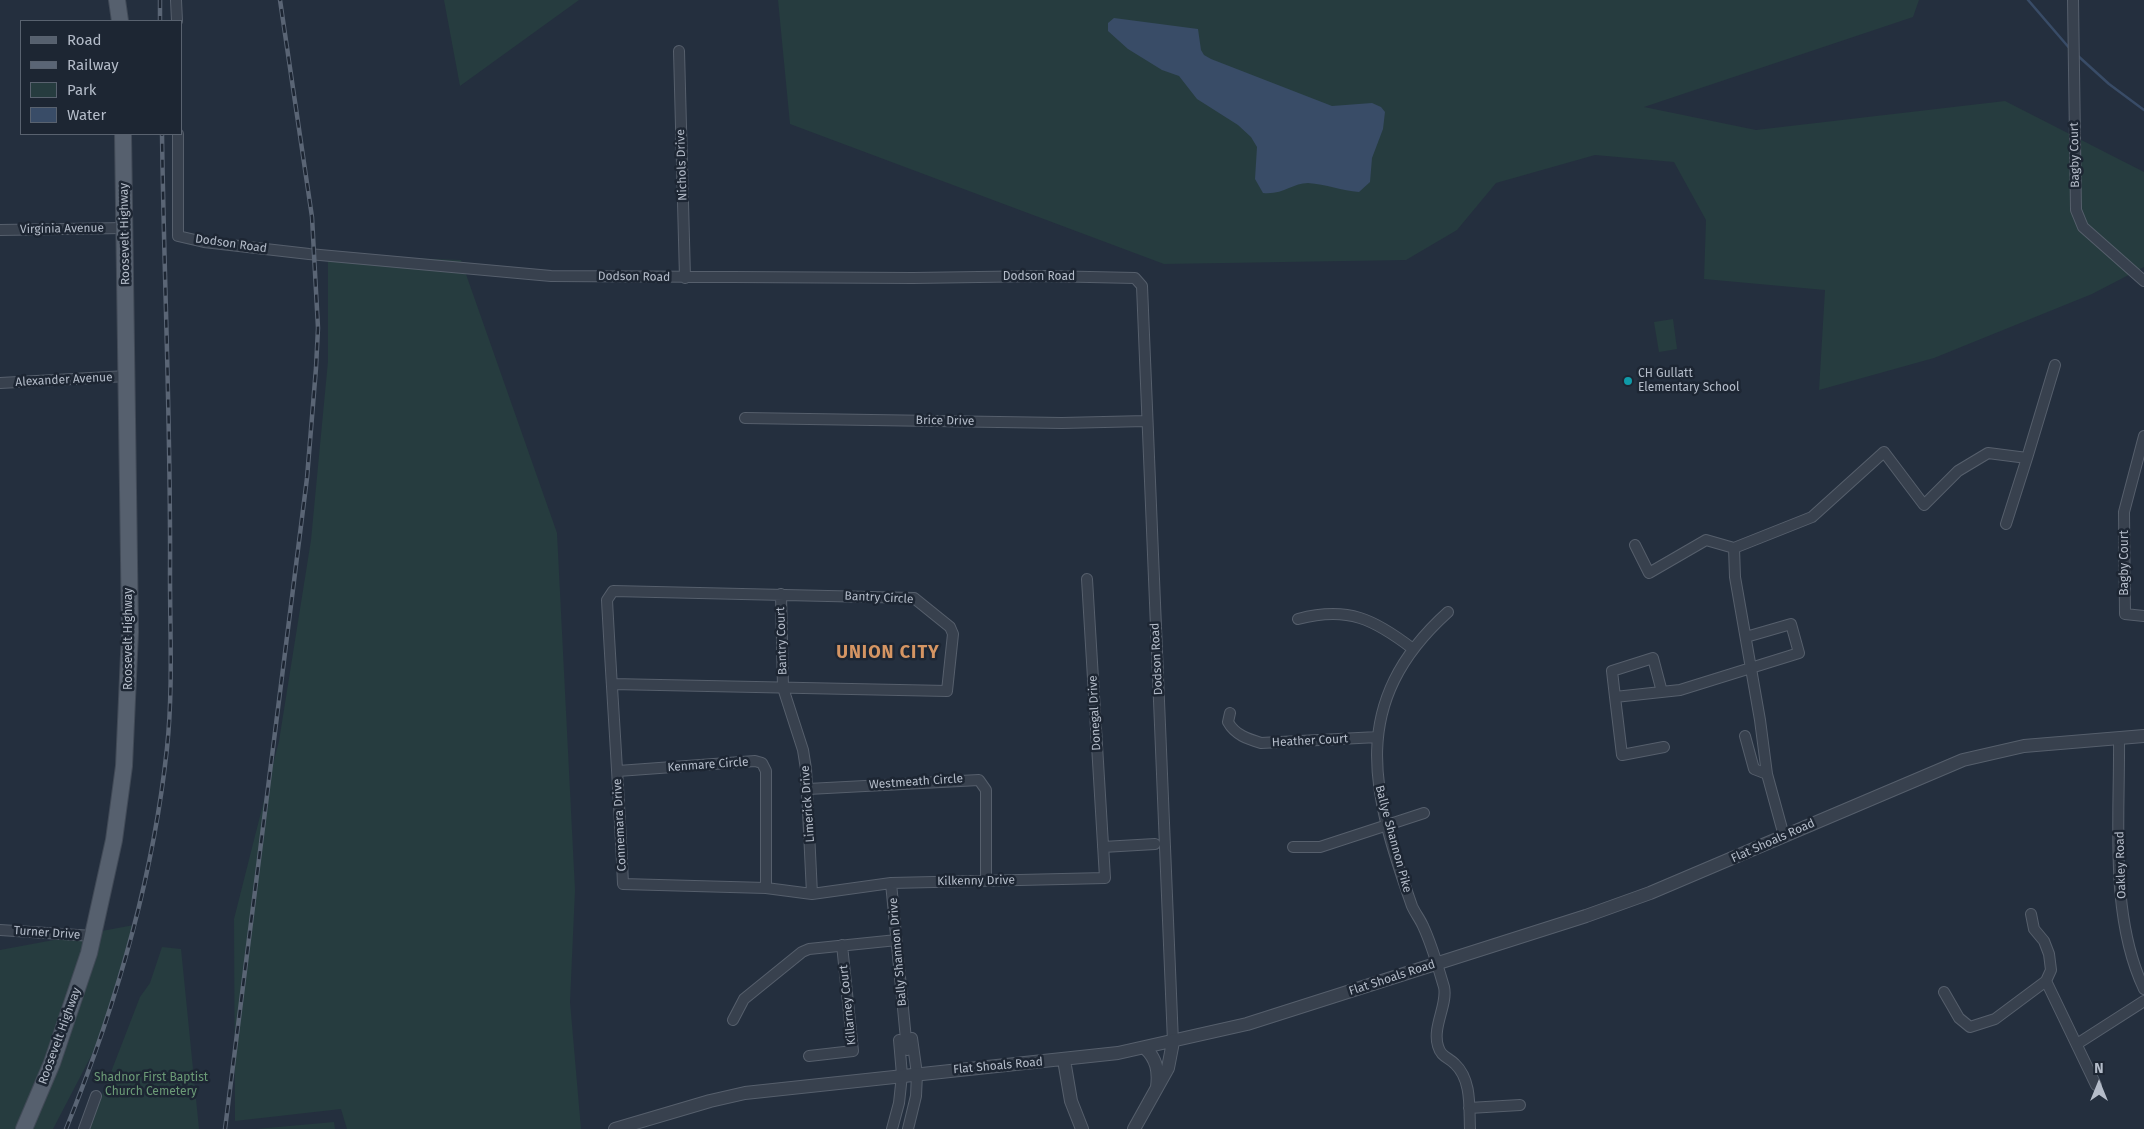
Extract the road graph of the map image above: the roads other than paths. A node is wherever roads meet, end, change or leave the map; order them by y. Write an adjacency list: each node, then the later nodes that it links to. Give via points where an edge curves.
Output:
1 (116, 0): 4 (main road)
2 (176, 0): 5 (street)
3 (2073, 0): 12 (street, Bagby Court, via 2076,210 2083,227)
4 (120, 20)
5 (177, 20)
6 (679, 51): 11 (street, Nichols Drive)
7 (123, 135): 9 (main road, Roosevelt Highway)
8 (178, 135): 11 (street, Dodson Road, via 178,236 309,254 551,276)
9 (124, 228): 10 (street, Virginia Avenue); 14 (main road, Roosevelt Highway)
10 (0, 230)
11 (685, 278): 17 (street, Dodson Road, via 1135,278 1142,286)
12 (2144, 281)
13 (2055, 365): 19 (street)
14 (127, 376): 15 (street, Alexander Avenue); 56 (main road, Roosevelt Highway, via 129,704 116,832)
15 (0, 383)
16 (745, 418): 17 (street, Brice Drive, via 1062,424)
17 (1146, 421): 65 (street, Dodson Road)
18 (2144, 436): 26 (street, Bagby Court, via 2124,512 2124,569 2125,614)
19 (2027, 458): 20 (street); 22 (street, via 1988,453 1958,471 1924,505 1884,452 1812,517)
20 (2006, 524)
21 (1635, 545): 22 (street, via 1649,573 1706,540)
22 (1734, 548): 28 (street, via 1735,577)
23 (1088, 579): 48 (street, Donegal Drive)
24 (781, 594): 31 (street, Bantry Circle, via 613,591 608,600); 32 (street, Bantry Court); 32 (street, Bantry Circle, via 914,598 950,627 953,634 947,691)
25 (1448, 612): 29 (street, Ballye Shannon Pike)
26 (2144, 616)
27 (1298, 619): 29 (street, via 1328,613 1358,617 1385,628)
28 (1746, 637): 30 (street); 30 (street, via 1791,624 1799,653)
29 (1413, 649): 38 (street, Ballye Shannon Pike, via 1388,694)
30 (1751, 668): 33 (street, via 1680,690); 42 (street)
31 (612, 684): 32 (street, Bantry Circle); 41 (street, Connemara Drive)
32 (783, 688): 43 (street, Limerick Drive, via 803,750)
33 (1662, 692): 34 (street); 34 (street, via 1653,658 1612,671)
34 (1614, 697): 40 (street, via 1622,755)
35 (1230, 714): 38 (street, Heather Court, via 1228,722 1232,729 1261,743)
36 (1744, 736): 42 (street, via 1754,768)
37 (2144, 736): 39 (street, Flat Shoals Road)
38 (1378, 737): 45 (street, Ballye Shannon Pike, via 1377,782)
39 (2119, 738): 46 (street, Flat Shoals Road, via 2024,746 1963,760); 61 (street, Oakley Road, via 2122,916 2131,958)
40 (1664, 747)
41 (618, 771): 52 (street, Connemara Drive, via 623,884); 52 (street, Kenmare Circle, via 755,761 762,764 766,771)
42 (1767, 774): 46 (street)
43 (808, 789): 50 (street, Westmeath Circle, via 979,780 986,790); 53 (street, Limerick Drive)
44 (1424, 813): 45 (street)
45 (1387, 826): 49 (street, via 1320,847); 59 (street, Ballye Shannon Pike, via 1413,909 1423,926)
46 (1784, 836): 59 (street, Flat Shoals Road, via 1650,893)
47 (1155, 844): 48 (street)
48 (1103, 847): 50 (street, Kilkenny Drive, via 1105,878)
49 (1293, 847)
50 (986, 881): 51 (street, Kilkenny Drive)
51 (891, 883): 53 (street, Kilkenny Drive); 57 (street, Bally Shannon Drive)
52 (766, 888): 53 (street, Kilkenny Drive)
53 (812, 894)
54 (2031, 914): 60 (street, via 2034,928 2049,954 2051,970)
55 (0, 930): 56 (street, Turner Drive)
56 (93, 936): 79 (main road, Roosevelt Highway, via 55,1055)
57 (896, 940): 58 (street); 68 (street, Bally Shannon Drive, via 904,1020 898,1029)
58 (842, 945): 64 (street, via 802,952 744,999); 69 (street, Killarney Court, via 853,1051)
59 (1436, 964): 65 (street, Flat Shoals Road, via 1247,1024); 77 (street, Ballye Shannon Pike, via 1445,990 1436,1033 1437,1044 1441,1055 1464,1075)
60 (2046, 981): 62 (street, via 1995,1019 1970,1027 1959,1018); 66 (street)
61 (2144, 989)
62 (1944, 992)
63 (2144, 1001): 66 (street)
64 (734, 1020)
65 (1173, 1042): 67 (street, Flat Shoals Road); 74 (street, via 1168,1068)
66 (2077, 1044): 73 (street)
67 (1145, 1048): 70 (street, Flat Shoals Road); 74 (street, via 1157,1066)
68 (907, 1050): 71 (street, Bally Shannon Drive); 72 (street, Bally Shannon Drive)
69 (809, 1056)
70 (1064, 1060): 71 (street, Flat Shoals Road); 84 (street, via 1071,1102)
71 (917, 1074): 72 (street, Flat Shoals Road); 83 (street, Bally Shannon Drive, via 916,1096)
72 (902, 1075): 78 (street, Flat Shoals Road, via 745,1093); 82 (street, Bally Shannon Drive)
73 (2096, 1085)
74 (1156, 1092): 85 (street)
75 (96, 1096): 80 (street)
76 (1520, 1105): 77 (street)
77 (1469, 1108): 86 (street, Ballye Shannon Pike)
78 (632, 1126): 81 (street, Flat Shoals Road)
79 (24, 1129)
80 (84, 1129)
81 (615, 1129)
82 (892, 1129)
83 (908, 1129)
84 (1082, 1129)
85 (1134, 1129)
86 (1470, 1129)

